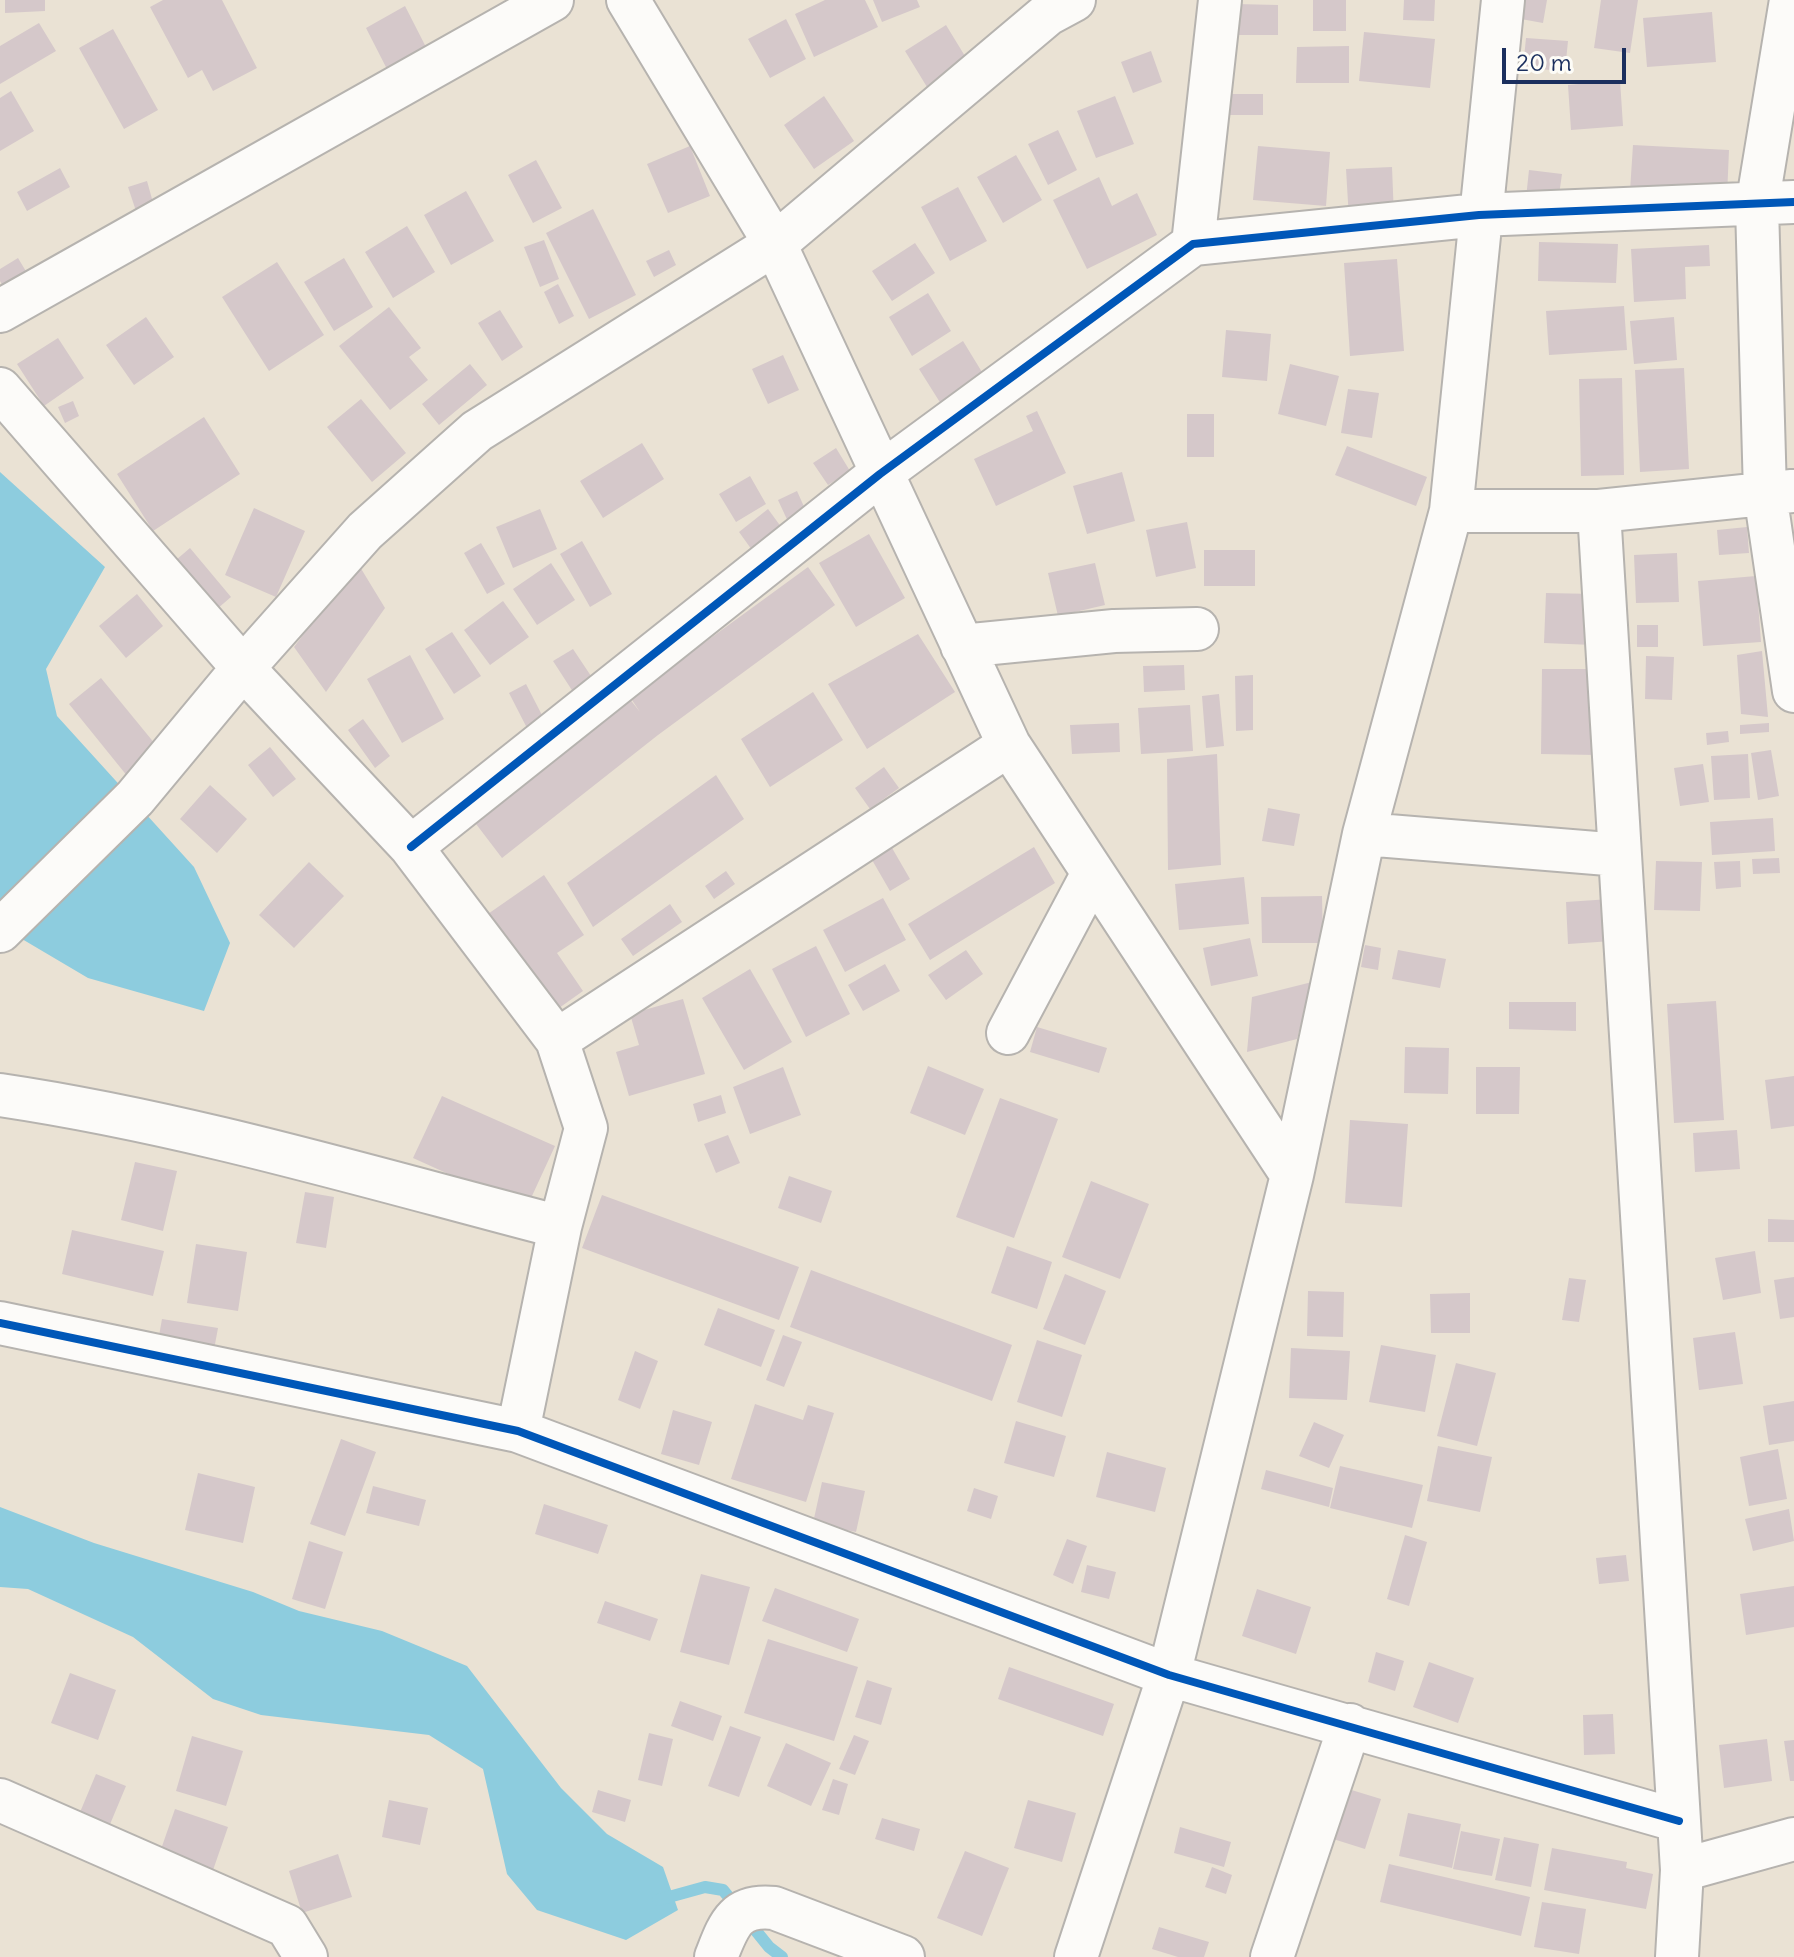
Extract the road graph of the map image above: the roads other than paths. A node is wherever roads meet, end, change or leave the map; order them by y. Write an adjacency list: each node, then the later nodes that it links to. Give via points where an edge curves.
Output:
1 (552, 0): 11 (street)
2 (628, 0): 9 (street)
3 (1074, 0): 9 (street, via 1048,14)
4 (1220, 0): 10 (street)
5 (1503, 0): 8 (street)
6 (1791, 0): 7 (street)
7 (1776, 204): 8 (street); 14 (street)
8 (1479, 215): 10 (street); 15 (street)
9 (775, 244): 13 (street); 19 (street, via 477,431 365,531)
10 (1193, 244): 13 (street)
11 (0, 311)
12 (0, 389): 19 (street)
13 (880, 474): 18 (street); 23 (street)
14 (1780, 492): 16 (street); 20 (street)
15 (1451, 511): 16 (street); 22 (street)
16 (1599, 511): 24 (street)
17 (1197, 629): 18 (street)
18 (962, 646): 21 (street)
19 (243, 668): 23 (street); 26 (street, via 135,798)
20 (1794, 691)
21 (1009, 745): 25 (street); 28 (street)
22 (1364, 834): 24 (street); 30 (street)
23 (411, 847): 28 (street)
24 (1620, 855): 37 (street)
25 (1093, 873): 27 (street); 30 (street)
26 (0, 931)
27 (1008, 1033)
28 (557, 1040): 31 (street, via 586,1128)
29 (0, 1095): 31 (street, via 75,1106 238,1144)
30 (1292, 1175): 34 (street)
31 (560, 1227): 33 (street)
32 (0, 1323): 33 (street)
33 (518, 1431): 34 (street)
34 (1169, 1675): 35 (street); 43 (street)
35 (1350, 1725): 37 (street); 44 (street)
36 (0, 1800): 40 (street, via 287,1926)
37 (1679, 1821): 39 (street)
38 (1794, 1839): 39 (street)
39 (1682, 1870): 45 (street)
40 (306, 1957)
41 (716, 1957): 42 (street, via 736,1916 752,1906 774,1908)
42 (903, 1957)
43 (1076, 1957)
44 (1272, 1957)
45 (1677, 1957)

